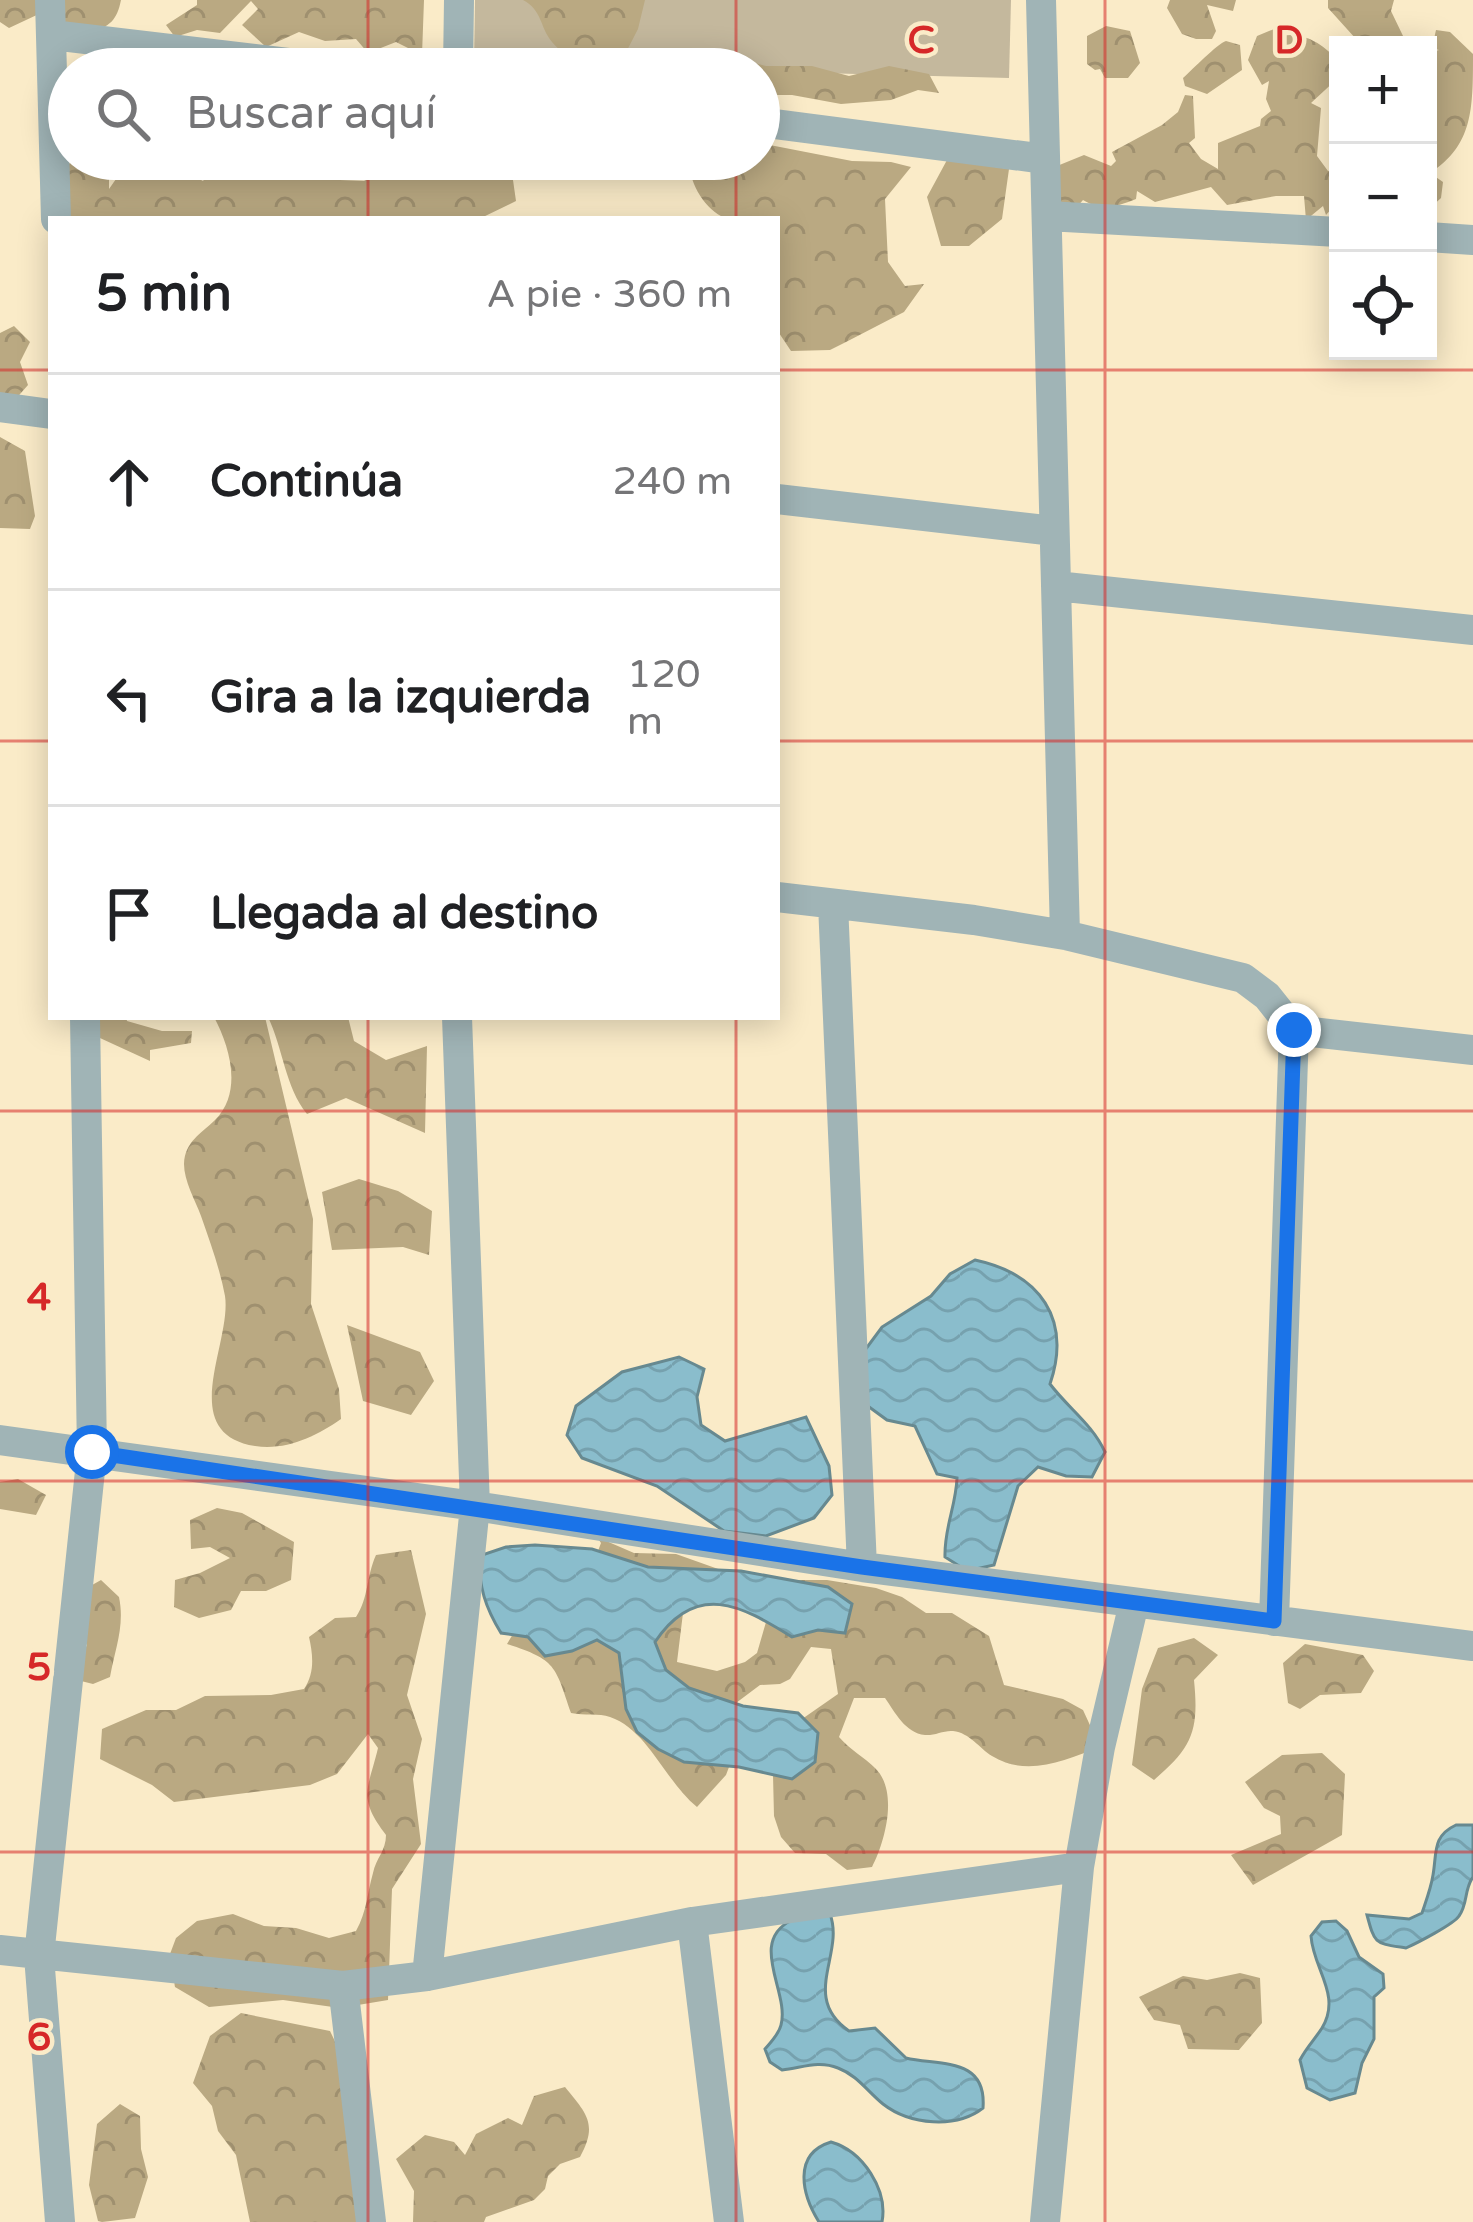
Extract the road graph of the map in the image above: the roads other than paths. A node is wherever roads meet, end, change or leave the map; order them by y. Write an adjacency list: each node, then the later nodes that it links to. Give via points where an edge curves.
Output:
1 (50, 0): 4 (street)
2 (459, 0): 7 (street)
3 (1041, 0): 9 (street)
4 (52, 35): 5 (street); 6 (street)
5 (52, 48)
6 (162, 48)
7 (458, 48)
8 (780, 125): 9 (street)
9 (1045, 159): 12 (street)
10 (55, 180): 11 (street)
11 (56, 216)
12 (1047, 216): 13 (street); 19 (street)
13 (1329, 232)
14 (1437, 238): 15 (street)
15 (1473, 240)
16 (0, 407): 17 (street)
17 (48, 414)
18 (780, 499): 19 (street)
19 (1054, 531): 20 (street)
20 (1056, 586): 21 (street); 24 (street)
21 (1473, 630)
22 (780, 897): 23 (street)
23 (833, 904): 24 (street); 32 (street)
24 (1065, 935): 27 (street, via 1243,978)
25 (86, 1020): 30 (street)
26 (458, 1020): 31 (street)
27 (1294, 1030): 28 (street); 34 (street)
28 (1473, 1050)
29 (0, 1440): 30 (street)
30 (92, 1452): 31 (street); 39 (street)
31 (475, 1506): 32 (street); 40 (street)
32 (862, 1567): 33 (street)
33 (1134, 1604): 34 (street); 36 (street)
34 (1274, 1621): 35 (street)
35 (1473, 1646)
36 (1079, 1867): 37 (street); 45 (street)
37 (692, 1922): 40 (street); 44 (street)
38 (0, 1950): 39 (street)
39 (39, 1956): 41 (street); 42 (street)
40 (427, 1976): 41 (street)
41 (343, 1986): 43 (street)
42 (60, 2222)
43 (371, 2222)
44 (729, 2222)
45 (1045, 2222)

